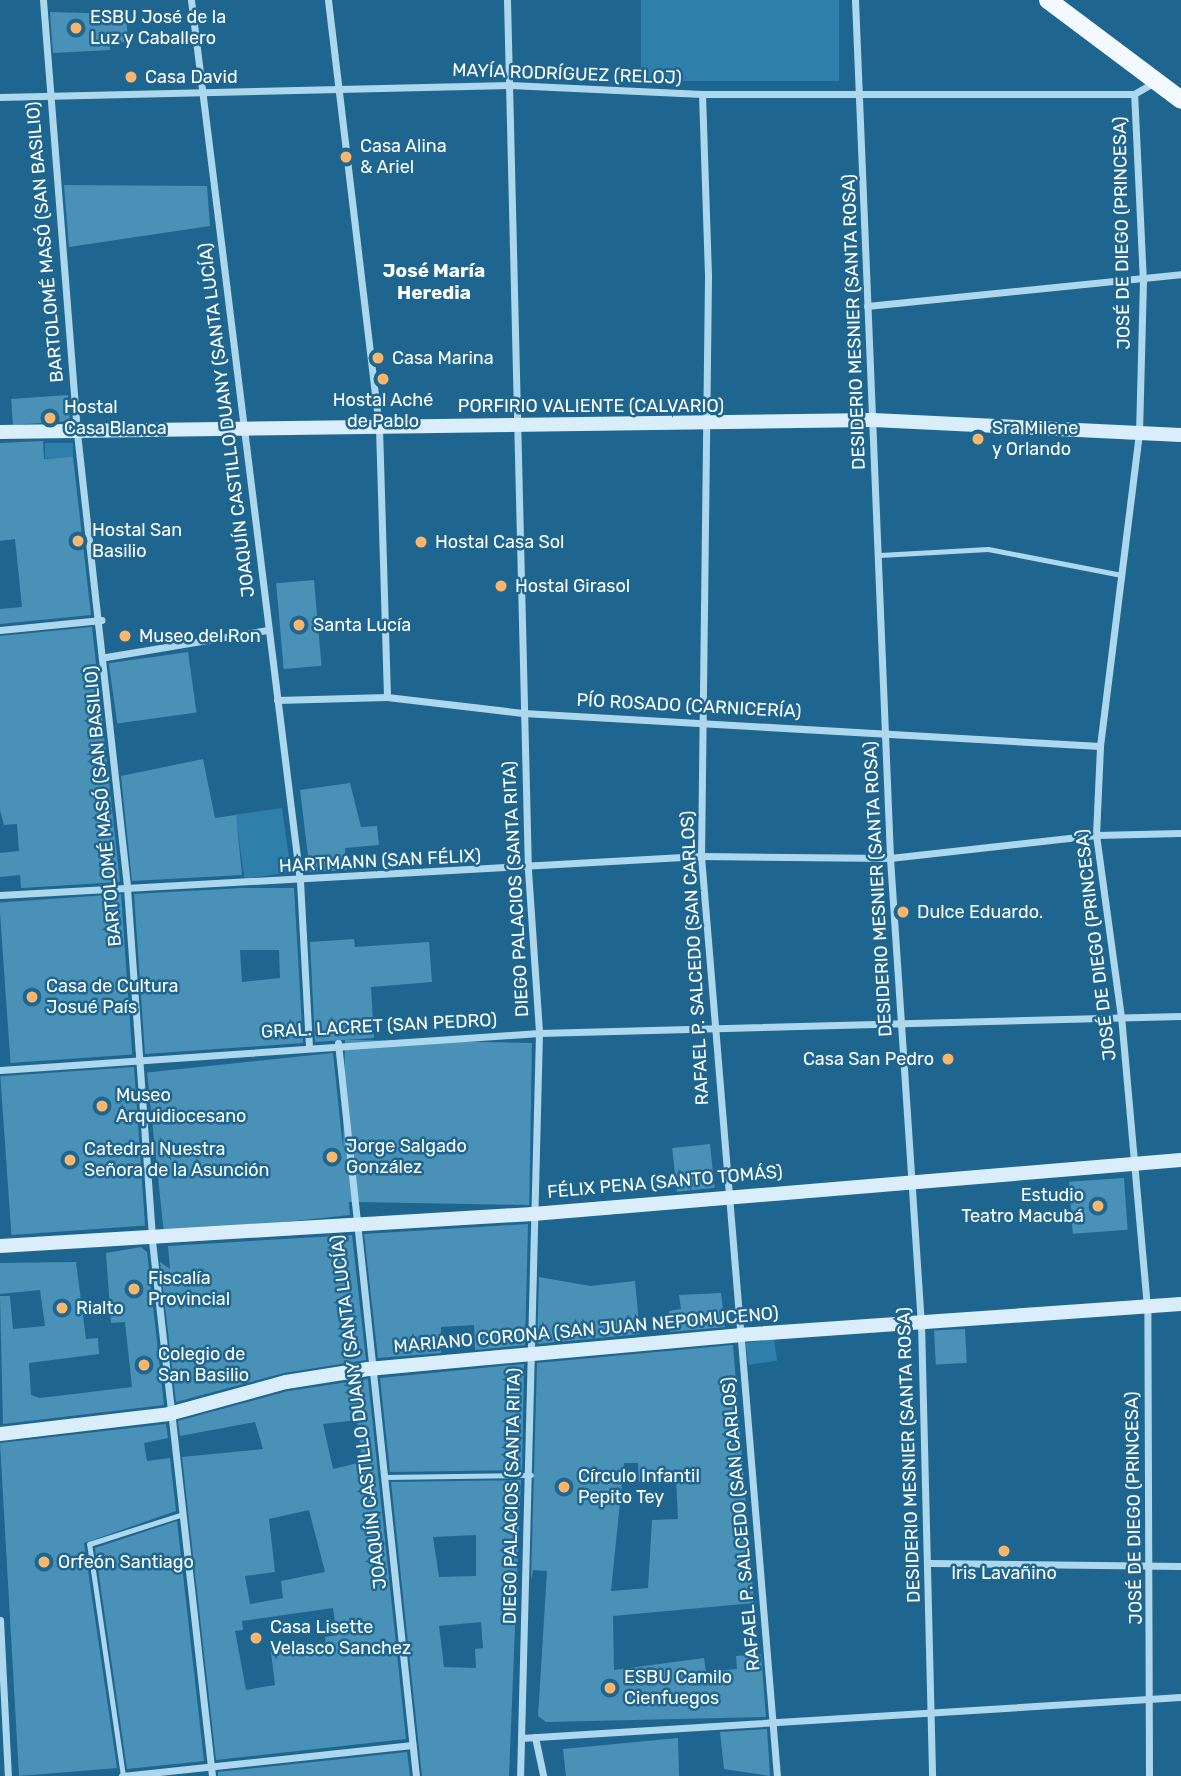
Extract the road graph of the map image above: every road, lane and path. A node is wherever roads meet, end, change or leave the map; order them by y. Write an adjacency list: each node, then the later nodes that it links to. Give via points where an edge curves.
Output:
1 (43, 0): 13 (street, BARTOLOMÉ MASÓ (SAN BASILIO))
2 (191, 0): 14 (street, JOAQUÍN CASTILLO DUANY (SANTA LUCÍA))
3 (328, 0): 9 (street)
4 (507, 0): 8 (street, DIEGO PALACIOS (SANTA RITA))
5 (855, 0): 11 (street, DESIDERIO MESNIER (SANTA ROSA))
6 (1048, 0): 7 (main road)
7 (1156, 82): 12 (street, JOSÉ DE DIEGO (PRINCESA)); 16 (main road)
8 (510, 85): 9 (street, MAYÍA RODRÍGUEZ (RELOJ)); 10 (street, MAYÍA RODRÍGUEZ (RELOJ)); 22 (street, DIEGO PALACIOS (SANTA RITA))
9 (337, 90): 14 (street, MAYÍA RODRÍGUEZ (RELOJ)); 23 (street)
10 (702, 94): 11 (street, MAYÍA RODRÍGUEZ (RELOJ)); 21 (street, RAFAEL P. SALCEDO (SAN CARLOS))
11 (863, 94): 12 (street, MAYÍA RODRÍGUEZ (RELOJ)); 19 (street, DESIDERIO MESNIER (SANTA ROSA))
12 (1134, 94): 18 (street, JOSÉ DE DIEGO (PRINCESA))
13 (48, 96): 14 (street, MAYÍA RODRÍGUEZ (RELOJ)); 15 (street, MAYÍA RODRÍGUEZ (RELOJ)); 26 (street, BARTOLOMÉ MASÓ (SAN BASILIO))
14 (204, 96): 24 (street, JOAQUÍN CASTILLO DUANY (SANTA LUCÍA))
15 (0, 97)
16 (1181, 100)
17 (1181, 274): 18 (street)
18 (1143, 282): 19 (street); 27 (street, JOSÉ DE DIEGO (PRINCESA))
19 (867, 306): 20 (street, DESIDERIO MESNIER (SANTA ROSA))
20 (873, 420): 21 (street, PORFIRIO VALIENTE (CALVARIO)); 27 (street, PORFIRIO VALIENTE (CALVARIO)); 29 (street, DESIDERIO MESNIER (SANTA ROSA))
21 (707, 424): 22 (street, PORFIRIO VALIENTE (CALVARIO)); 38 (street, RAFAEL P. SALCEDO (SAN CARLOS))
22 (519, 426): 23 (street, PORFIRIO VALIENTE (CALVARIO)); 37 (street, DIEGO PALACIOS (SANTA RITA))
23 (379, 427): 24 (street, PORFIRIO VALIENTE (CALVARIO)); 35 (street)
24 (246, 430): 26 (street, PORFIRIO VALIENTE (CALVARIO)); 33 (street, JOAQUÍN CASTILLO DUANY (SANTA LUCÍA))
25 (0, 432): 26 (street, PORFIRIO VALIENTE (CALVARIO))
26 (76, 433): 31 (street, BARTOLOMÉ MASÓ (SAN BASILIO))
27 (1139, 433): 28 (street, PORFIRIO VALIENTE (CALVARIO)); 30 (street, JOSÉ DE DIEGO (PRINCESA))
28 (1181, 435)
29 (880, 555): 30 (lane, via 988,549); 39 (street, DESIDERIO MESNIER (SANTA ROSA))
30 (1122, 575): 40 (street, JOSÉ DE DIEGO (PRINCESA))
31 (102, 620): 32 (street); 34 (street, BARTOLOMÉ MASÓ (SAN BASILIO))
32 (0, 630)
33 (267, 630): 34 (street); 36 (street, JOAQUÍN CASTILLO DUANY (SANTA LUCÍA))
34 (106, 657): 47 (street, BARTOLOMÉ MASÓ (SAN BASILIO))
35 (387, 697): 36 (street, PÍO ROSADO (CARNICERÍA)); 37 (street, PÍO ROSADO (CARNICERÍA))
36 (277, 700): 46 (street, JOAQUÍN CASTILLO DUANY (SANTA LUCÍA))
37 (523, 713): 38 (street, PÍO ROSADO (CARNICERÍA)); 45 (street, DIEGO PALACIOS (SANTA RITA))
38 (703, 720): 39 (street, PÍO ROSADO (CARNICERÍA)); 43 (street, RAFAEL P. SALCEDO (SAN CARLOS))
39 (886, 736): 40 (street, PÍO ROSADO (CARNICERÍA)); 44 (street, DESIDERIO MESNIER (SANTA ROSA))
40 (1100, 746): 42 (street, JOSÉ DE DIEGO (PRINCESA))
41 (1181, 833): 42 (street, HARTMANN (SAN FÉLIX))
42 (1096, 835): 44 (street, HARTMANN (SAN FÉLIX)); 50 (street, JOSÉ DE DIEGO (PRINCESA))
43 (701, 856): 44 (street, HARTMANN (SAN FÉLIX)); 45 (street, HARTMANN (SAN FÉLIX)); 52 (street, RAFAEL P. SALCEDO (SAN CARLOS))
44 (890, 858): 51 (street, DESIDERIO MESNIER (SANTA ROSA))
45 (528, 870): 46 (street, HARTMANN (SAN FÉLIX)); 53 (street, DIEGO PALACIOS (SANTA RITA))
46 (300, 881): 47 (street, HARTMANN (SAN FÉLIX)); 55 (street, JOAQUÍN CASTILLO DUANY (SANTA LUCÍA))
47 (127, 888): 48 (street, HARTMANN (SAN FÉLIX)); 56 (street, BARTOLOMÉ MASÓ (SAN BASILIO))
48 (0, 895)
49 (1181, 1016): 50 (street, GRAL. LACRET (SAN PEDRO))
50 (1121, 1017): 51 (street, GRAL. LACRET (SAN PEDRO)); 59 (street, JOSÉ DE DIEGO (PRINCESA))
51 (900, 1025): 52 (street, GRAL. LACRET (SAN PEDRO)); 60 (street, DESIDERIO MESNIER (SANTA ROSA))
52 (712, 1032): 53 (street, GRAL. LACRET (SAN PEDRO)); 61 (street, RAFAEL P. SALCEDO (SAN CARLOS))
53 (539, 1033): 54 (street, GRAL. LACRET (SAN PEDRO)); 62 (street, DIEGO PALACIOS (SANTA RITA))
54 (338, 1043): 55 (street, GRAL. LACRET (SAN PEDRO)); 63 (street, JOAQUÍN CASTILLO DUANY (SANTA LUCÍA))
55 (309, 1045): 56 (street, GRAL. LACRET (SAN PEDRO))
56 (139, 1059): 57 (street, GRAL. LACRET (SAN PEDRO)); 64 (street, BARTOLOMÉ MASÓ (SAN BASILIO))
57 (0, 1070)
58 (1181, 1160): 59 (street, FÉLIX PENA (SANTO TOMÁS))
59 (1135, 1163): 60 (street, FÉLIX PENA (SANTO TOMÁS)); 67 (street, JOSÉ DE DIEGO (PRINCESA))
60 (910, 1179): 61 (street, FÉLIX PENA (SANTO TOMÁS)); 68 (street, DESIDERIO MESNIER (SANTA ROSA))
61 (729, 1195): 62 (street, FÉLIX PENA (SANTO TOMÁS)); 69 (street, RAFAEL P. SALCEDO (SAN CARLOS))
62 (533, 1214): 63 (street, FÉLIX PENA (SANTO TOMÁS)); 70 (street, DIEGO PALACIOS (SANTA RITA))
63 (354, 1227): 64 (street, FÉLIX PENA (SANTO TOMÁS)); 71 (street, JOAQUÍN CASTILLO DUANY (SANTA LUCÍA))
64 (152, 1241): 65 (street, FÉLIX PENA (SANTO TOMÁS)); 72 (street, BARTOLOMÉ MASÓ (SAN BASILIO))
65 (0, 1246)
66 (1181, 1304): 67 (street, MARIANO CORONA (SAN JUAN NEPOMUCENO))
67 (1147, 1307): 68 (street, MARIANO CORONA (SAN JUAN NEPOMUCENO)); 79 (street, JOSÉ DE DIEGO (PRINCESA))
68 (921, 1322): 69 (street, MARIANO CORONA (SAN JUAN NEPOMUCENO)); 77 (street, DESIDERIO MESNIER (SANTA ROSA))
69 (739, 1335): 70 (street, MARIANO CORONA (SAN JUAN NEPOMUCENO)); 84 (street, RAFAEL P. SALCEDO (SAN CARLOS))
70 (530, 1352): 71 (street, MARIANO CORONA (SAN JUAN NEPOMUCENO)); 74 (street, DIEGO PALACIOS (SANTA RITA))
71 (368, 1369): 72 (street, MARIANO CORONA (SAN JUAN NEPOMUCENO), via 286,1382); 75 (street, JOAQUÍN CASTILLO DUANY (SANTA LUCÍA))
72 (169, 1414): 73 (street, MARIANO CORONA (SAN JUAN NEPOMUCENO)); 76 (street, BARTOLOMÉ MASÓ (SAN BASILIO))
73 (0, 1434)
74 (531, 1475): 75 (lane); 86 (street, DIEGO PALACIOS (SANTA RITA))
75 (384, 1477): 87 (street, JOAQUÍN CASTILLO DUANY (SANTA LUCÍA))
76 (180, 1516): 88 (street, BARTOLOMÉ MASÓ (SAN BASILIO)); 90 (lane, via 89,1544)
77 (929, 1563): 79 (street); 83 (street, DESIDERIO MESNIER (SANTA ROSA))
78 (1181, 1566): 79 (street)
79 (1151, 1568): 82 (street, JOSÉ DE DIEGO (PRINCESA))
80 (0, 1620): 89 (street)
81 (1181, 1697): 82 (street)
82 (1150, 1703): 83 (street); 97 (street, JOSÉ DE DIEGO (PRINCESA))
83 (931, 1714): 84 (street); 96 (street, DESIDERIO MESNIER (SANTA ROSA))
84 (774, 1720): 85 (street); 95 (street, RAFAEL P. SALCEDO (SAN CARLOS))
85 (536, 1737): 86 (street); 94 (street)
86 (521, 1738): 93 (street, DIEGO PALACIOS (SANTA RITA))
87 (412, 1745): 88 (street); 92 (street, JOAQUÍN CASTILLO DUANY (SANTA LUCÍA))
88 (210, 1762): 90 (street); 91 (street, BARTOLOMÉ MASÓ (SAN BASILIO))
89 (8, 1776)
90 (123, 1776)
91 (212, 1776)
92 (416, 1776)
93 (520, 1776)
94 (543, 1776)
95 (778, 1776)
96 (932, 1776)
97 (1149, 1776)

